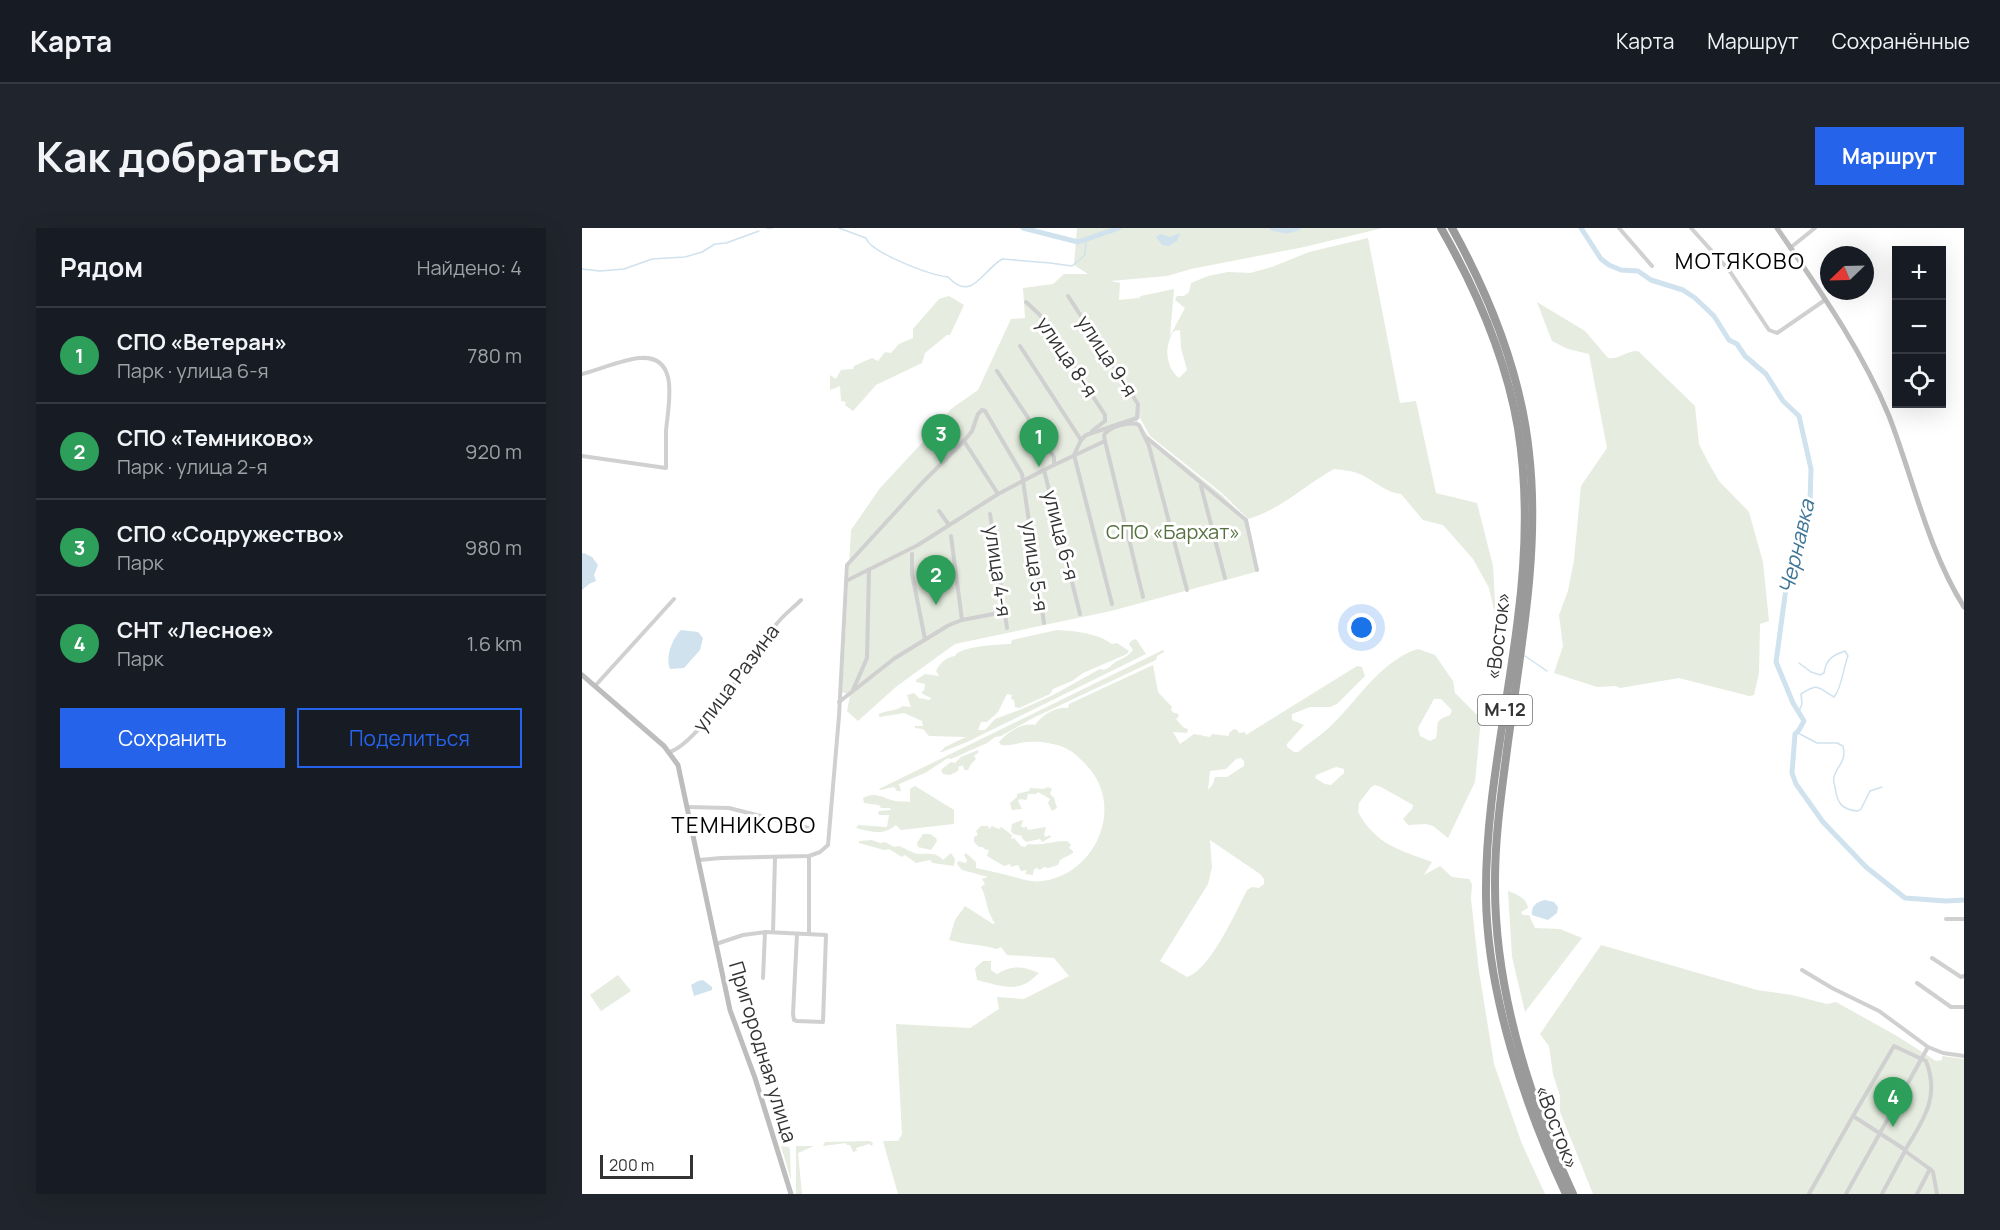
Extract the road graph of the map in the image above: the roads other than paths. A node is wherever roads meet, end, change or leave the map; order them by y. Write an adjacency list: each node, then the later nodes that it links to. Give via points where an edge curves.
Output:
1 (1441, 228): 81 (highway, «Восток» / М-12, via 1480,305 1518,428 1524,513 1521,588 1491,813 1488,928 1499,1000 1513,1053)
2 (1452, 228): 82 (highway, «Восток» / М-12, via 1503,341 1519,393 1530,454 1528,582 1500,800 1496,910 1509,1008 1523,1059)
3 (1619, 228): 8 (street)
4 (1691, 228): 11 (street, via 1729,270 1769,330 1777,333)
5 (1777, 228): 7 (street)
6 (1815, 228): 7 (street)
7 (1790, 248): 9 (street)
8 (1652, 266)
9 (1820, 293)
10 (1068, 296): 16 (street, улица 9-я, via 1136,400)
11 (1825, 300): 43 (street, via 1852,340 1886,409 1940,558)
12 (1026, 302): 17 (street, улица 8-я, via 1040,315 1105,415 1105,421)
13 (1020, 346): 19 (street)
14 (997, 371): 24 (street, улица 6-я, via 1051,452)
15 (582, 374): 23 (street, via 639,358 654,359 664,367 670,390 666,468)
16 (1137, 421): 17 (street); 18 (street, улица 9-я); 21 (street, via 1108,431)
17 (1086, 435): 19 (street)
18 (1147, 438): 27 (street); 38 (street, улица 9-я)
19 (1081, 440): 22 (street)
20 (964, 441): 26 (street, улица 5-я, via 979,411 985,411 1021,469); 28 (street); 37 (street, via 847,565)
21 (1104, 441): 22 (street); 39 (street)
22 (1074, 455): 24 (street); 42 (street)
23 (582, 456)
24 (1054, 465): 25 (street, улица 6-я)
25 (1044, 470): 26 (street); 45 (street, улица 6-я)
26 (1024, 481): 28 (street); 47 (street, улица 5-я)
27 (1201, 484): 35 (street, via 1246,520); 36 (street)
28 (998, 494): 31 (street)
29 (939, 511): 31 (street)
30 (990, 514): 44 (street, улица 4-я)
31 (949, 525): 34 (street)
32 (951, 536): 46 (street)
33 (912, 554): 49 (street, via 912,574)
34 (869, 570): 37 (street); 52 (street, via 867,657)
35 (1257, 570)
36 (1225, 578)
37 (846, 581): 53 (street)
38 (1187, 590)
39 (1143, 597)
40 (674, 599): 51 (street)
41 (801, 600): 54 (street, улица Разина, via 778,622 689,740)
42 (1112, 604)
43 (1964, 607)
44 (1004, 612): 46 (street); 48 (street, улица 4-я)
45 (1080, 614)
46 (962, 620): 49 (street)
47 (1044, 623)
48 (1007, 628)
49 (925, 639): 52 (street)
50 (582, 675): 51 (street, Пригородная улица)
51 (595, 686): 54 (street, Пригородная улица)
52 (852, 694): 53 (street)
53 (839, 702): 57 (street, via 829,840 824,849)
54 (670, 752): 55 (street, Пригородная улица, via 679,770)
55 (687, 807): 56 (street, via 729,808); 59 (street, Пригородная улица)
56 (812, 829)
57 (809, 856): 58 (street); 65 (street)
58 (775, 858): 59 (street); 63 (street)
59 (699, 860): 66 (street, Пригородная улица)
60 (1946, 919): 61 (street)
61 (1964, 919)
62 (765, 932): 63 (street); 66 (street); 70 (street)
63 (773, 932): 64 (street)
64 (796, 934): 65 (street); 65 (street, via 794,1020 823,1022 827,936)
65 (809, 934)
66 (715, 945): 80 (street, Пригородная улица, via 730,1010)
67 (1932, 958): 69 (street)
68 (1802, 970): 73 (street, via 1879,1011)
69 (1964, 976)
70 (763, 978)
71 (1917, 983): 72 (street, via 1951,1007)
72 (1964, 1007)
73 (1928, 1047): 74 (street); 75 (street)
74 (1964, 1056)
75 (1923, 1059): 76 (street, via 1894,1046); 77 (street); 78 (street, via 1930,1080 1929,1108)
76 (1853, 1116): 77 (street); 83 (street)
77 (1880, 1134): 78 (street); 84 (street)
78 (1905, 1151): 79 (street); 85 (street)
79 (1930, 1169): 86 (street); 87 (street)
80 (791, 1194)
81 (1566, 1194)
82 (1574, 1194)
83 (1809, 1194)
84 (1846, 1194)
85 (1882, 1194)
86 (1917, 1194)
87 (1937, 1194)

